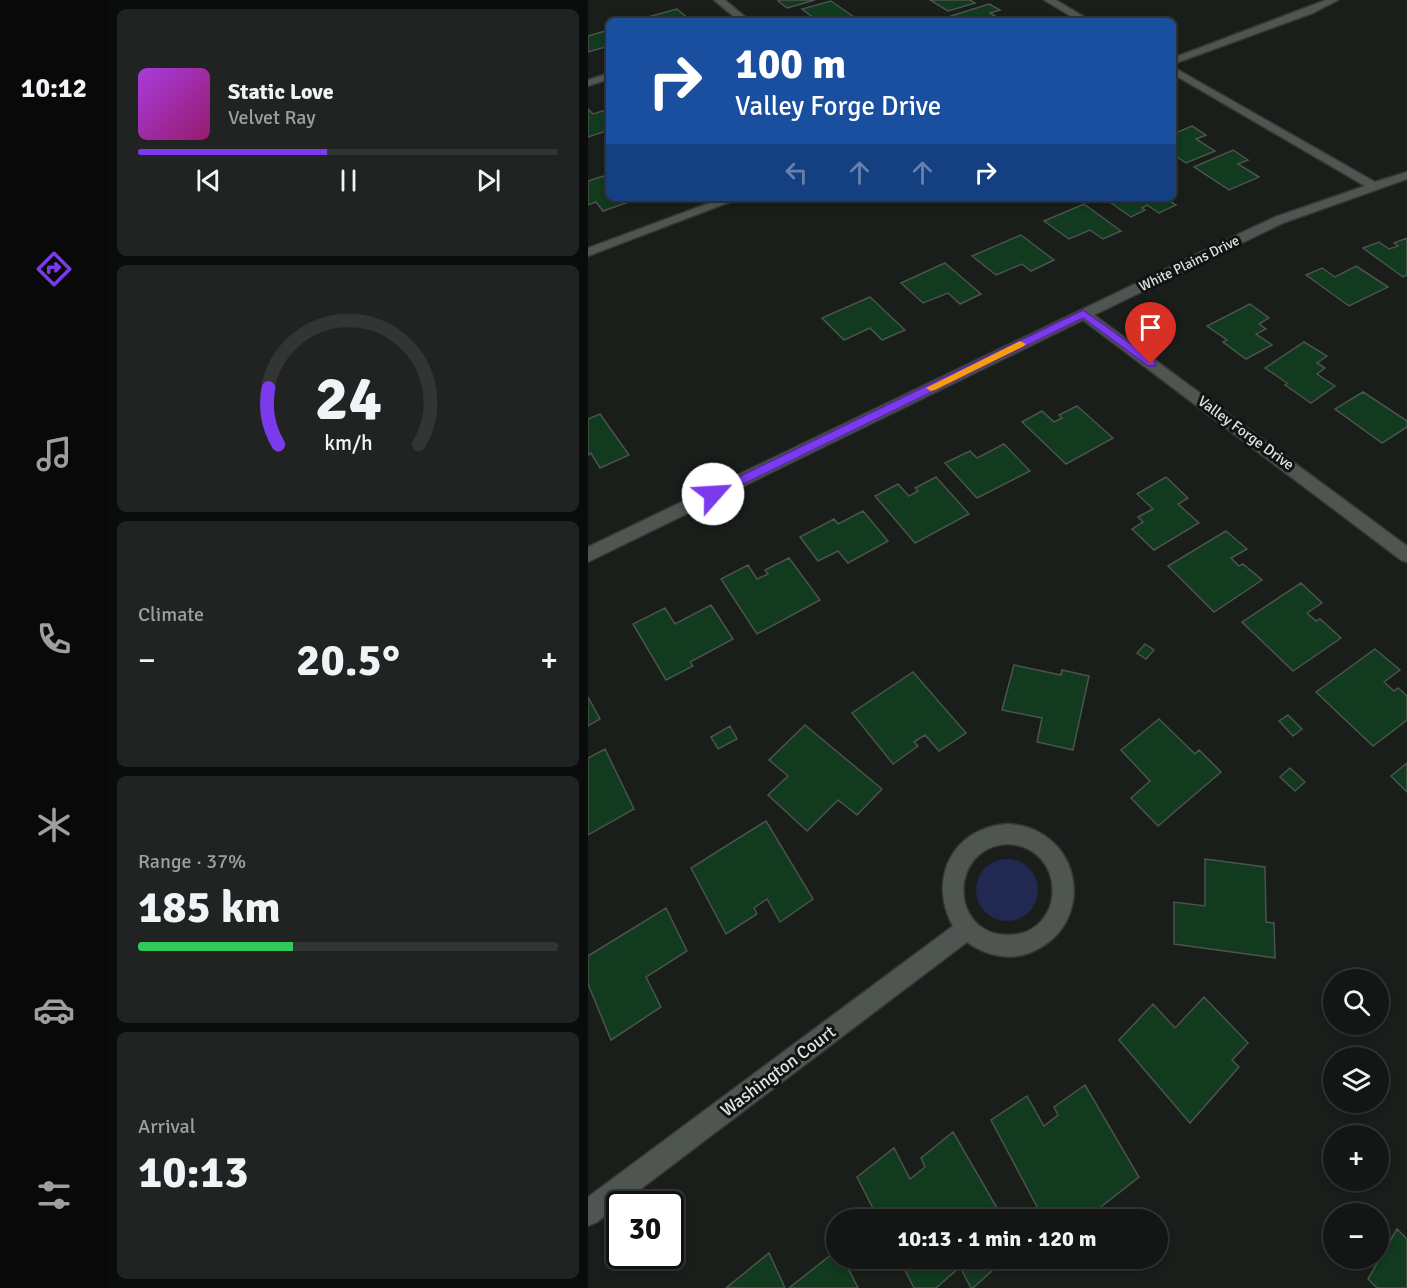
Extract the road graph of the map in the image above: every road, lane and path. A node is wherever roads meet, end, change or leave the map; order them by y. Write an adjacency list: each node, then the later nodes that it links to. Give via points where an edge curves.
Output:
1 (719, 0): 4 (street)
2 (1049, 0): 5 (street)
3 (1333, 0): 6 (street)
4 (741, 18)
5 (1081, 18)
6 (1176, 60)
7 (1176, 72): 11 (street)
8 (606, 77): 9 (street)
9 (588, 83)
10 (1407, 175): 11 (street, White Plains Drive)
11 (1375, 187): 14 (street, White Plains Drive, via 1279,220)
12 (726, 201): 13 (street)
13 (588, 252)
14 (1083, 313): 15 (street, White Plains Drive); 16 (street, Valley Forge Drive)
15 (588, 555)
16 (1407, 555)
17 (967, 929): 17 (street, via 982,940 1017,945 1034,940 1049,928 1058,914 1063,879 1046,848 1016,834 999,834 969,849 958,863 952,897); 18 (street, Washington Court)
18 (588, 1213)

